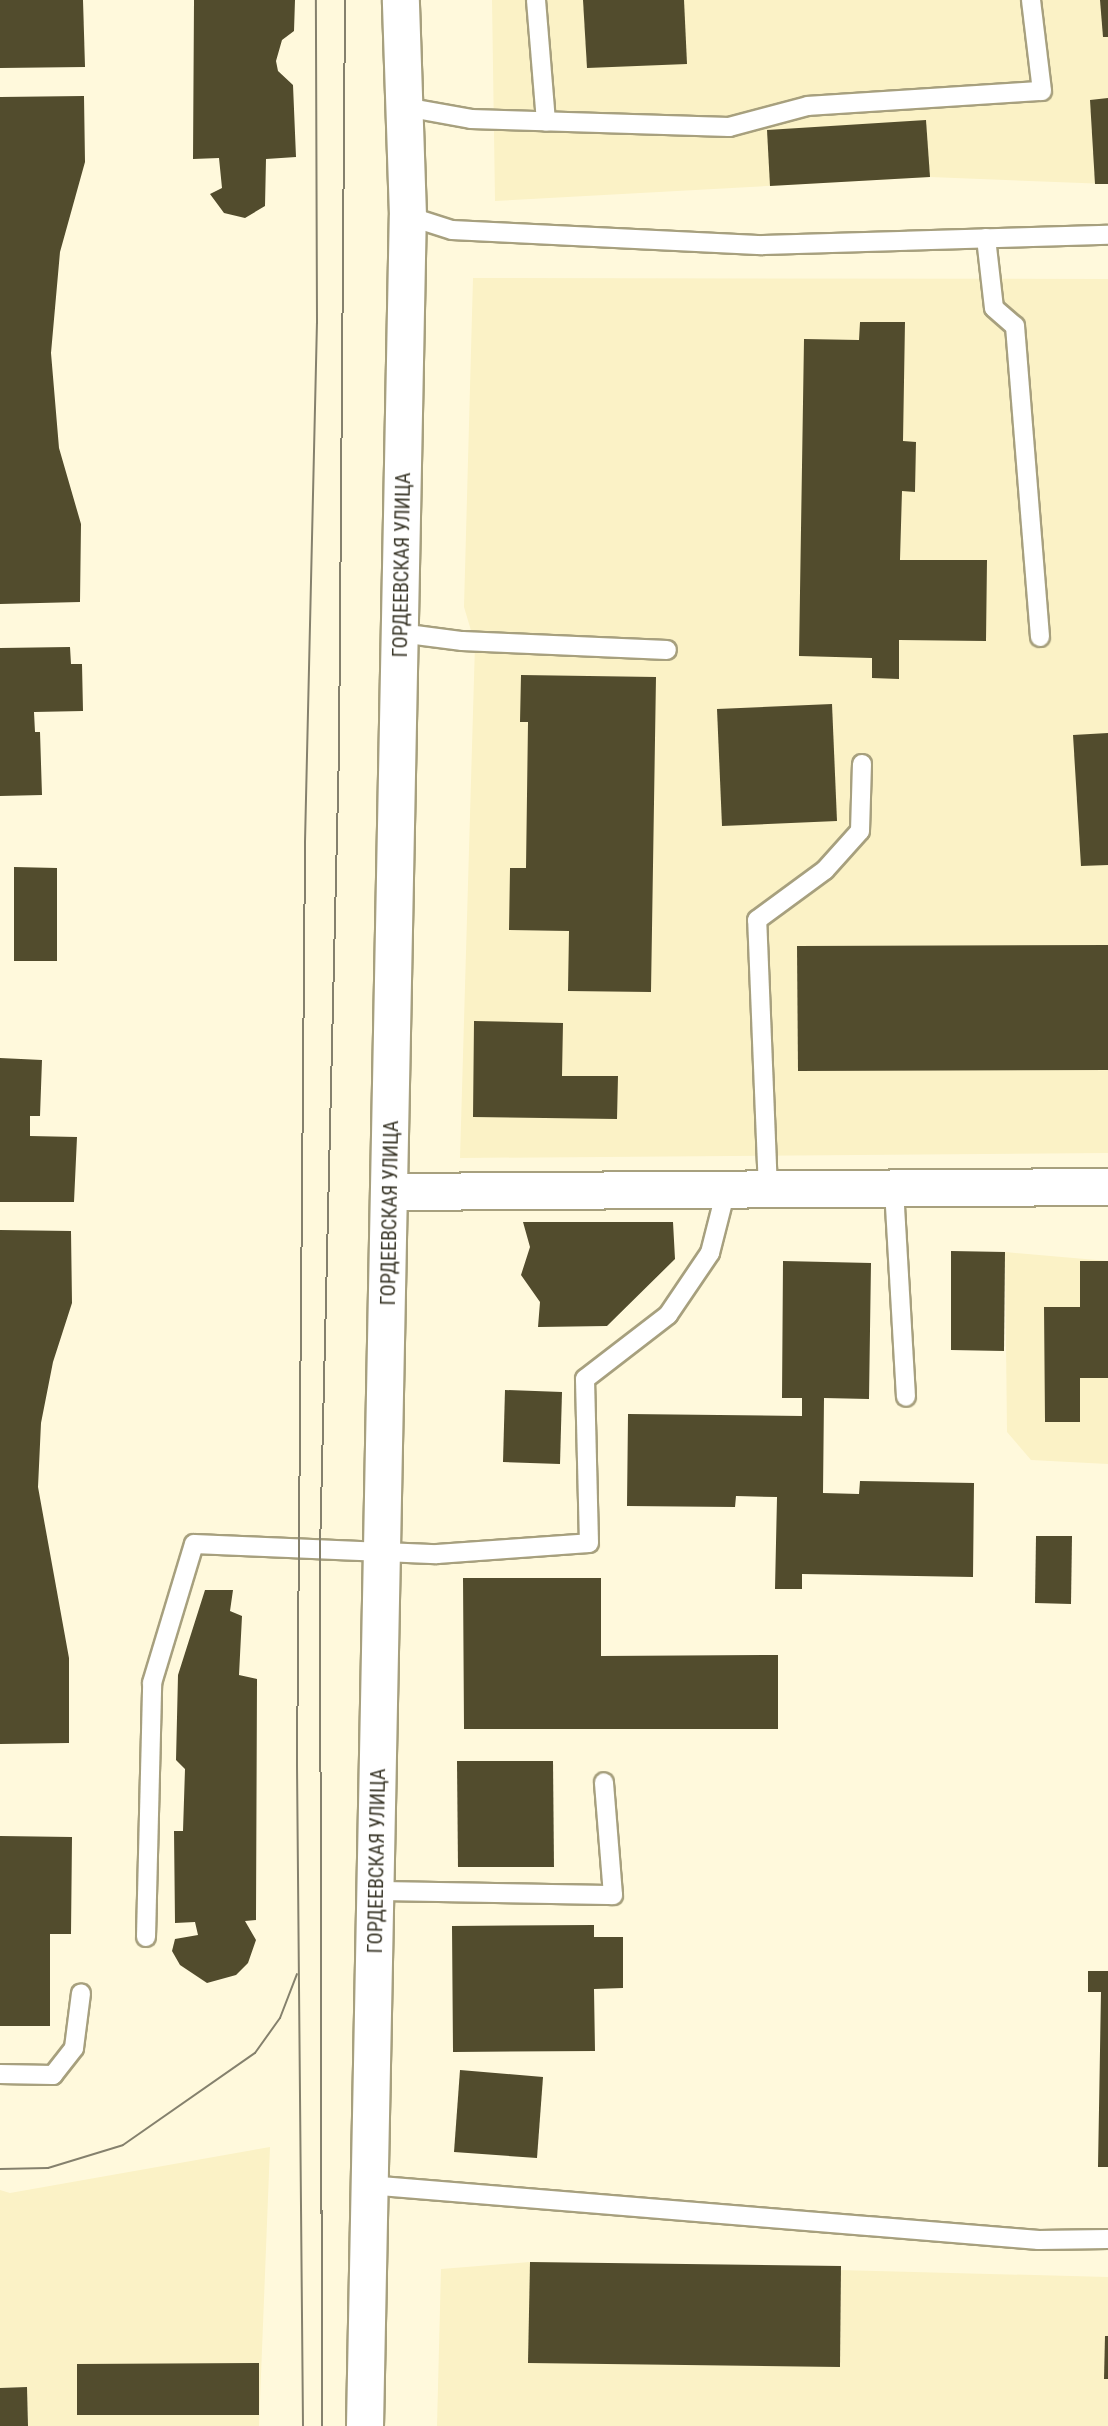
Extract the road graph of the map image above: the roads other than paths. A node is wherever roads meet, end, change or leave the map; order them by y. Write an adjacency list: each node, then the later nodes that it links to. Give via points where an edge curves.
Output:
1 (401, 0): 4 (street, ГОРДЕЕВСКАЯ УЛИЦА)
2 (536, 0): 5 (lane)
3 (1031, 0): 5 (lane, via 1042,91 808,106 729,127)
4 (405, 107): 5 (lane, via 471,119); 6 (street, ГОРДЕЕВСКАЯ УЛИЦА)
5 (546, 122)
6 (408, 216): 8 (lane, via 452,230 763,245); 9 (street, ГОРДЕЕВСКАЯ УЛИЦА)
7 (1108, 235): 8 (lane)
8 (986, 238): 10 (lane, via 994,308 1015,326)
9 (400, 633): 11 (lane, via 462,641); 17 (street, ГОРДЕЕВСКАЯ УЛИЦА)
10 (1040, 637)
11 (667, 650)
12 (862, 764): 16 (lane, via 860,831 825,870 757,920)
13 (1108, 1187): 14 (street)
14 (894, 1189): 16 (street); 18 (lane)
15 (726, 1190): 16 (street); 17 (street); 19 (lane, via 710,1253 668,1315 585,1379 589,1543 437,1554)
16 (768, 1190)
17 (390, 1192): 19 (street, ГОРДЕЕВСКАЯ УЛИЦА)
18 (906, 1397)
19 (383, 1551): 21 (street, ГОРДЕЕВСКАЯ УЛИЦА); 22 (lane, via 194,1544 152,1683)
20 (604, 1782): 21 (lane, via 613,1895)
21 (377, 1891): 25 (street, ГОРДЕЕВСКАЯ УЛИЦА)
22 (146, 1937)
23 (81, 1993): 24 (lane, via 74,2048 53,2075)
24 (0, 2074)
25 (368, 2185): 26 (lane, via 1039,2240); 27 (street, ГОРДЕЕВСКАЯ УЛИЦА)
26 (1108, 2239)
27 (365, 2426)

